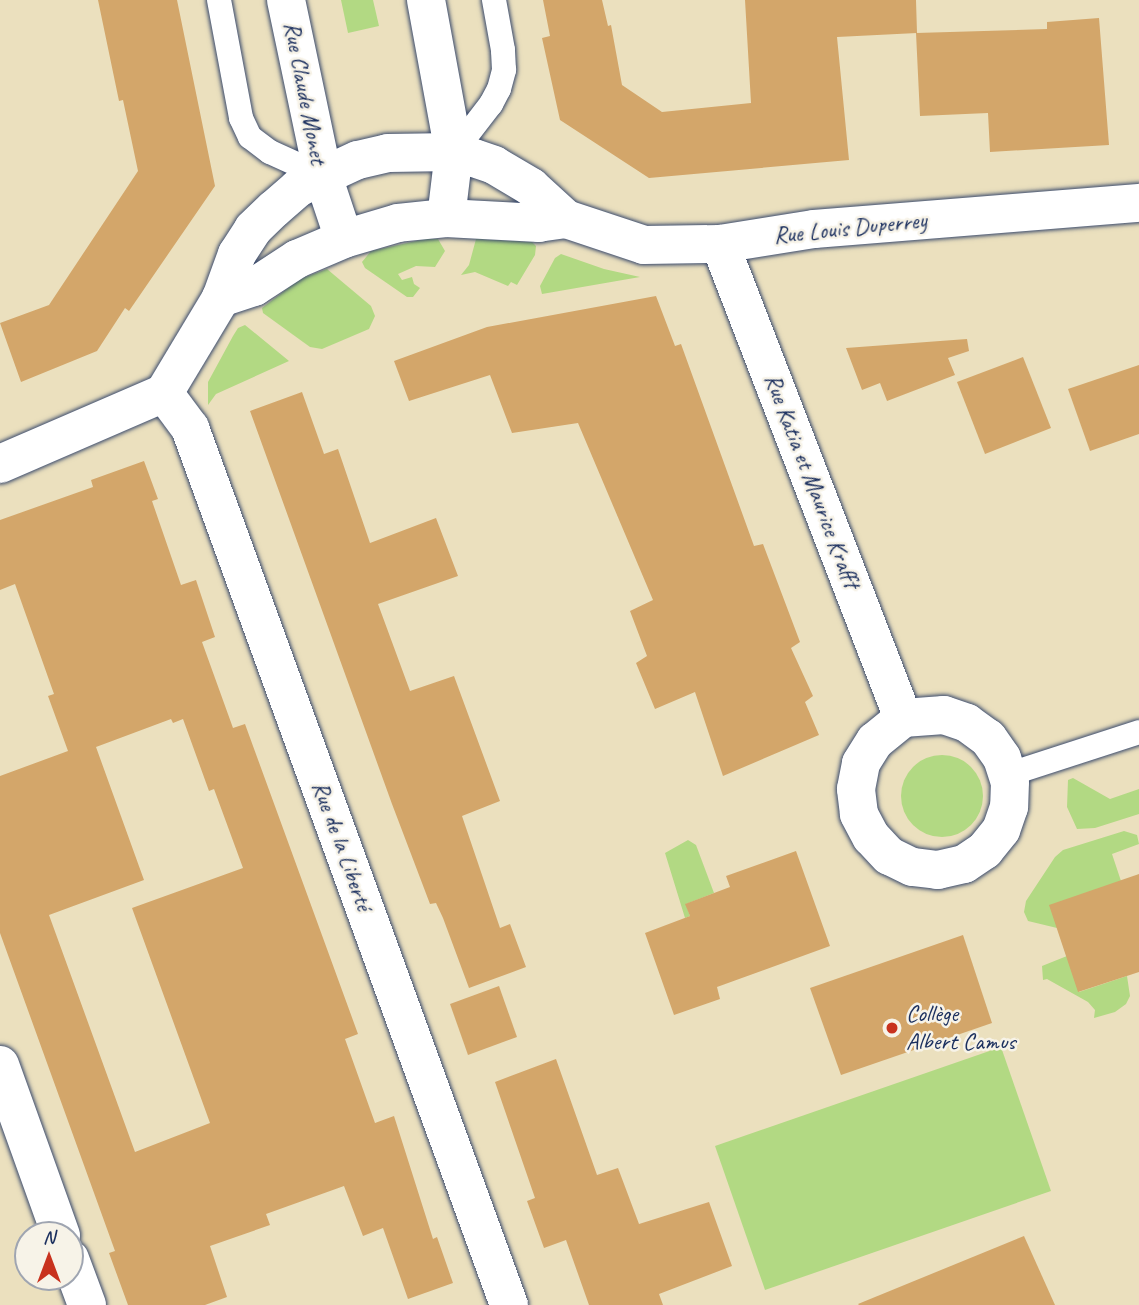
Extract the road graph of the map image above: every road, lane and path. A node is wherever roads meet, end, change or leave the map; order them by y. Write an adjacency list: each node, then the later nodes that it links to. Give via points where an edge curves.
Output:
1 (219, 0): 6 (lane, Rue Claude Monet, via 241,118 250,137 270,152)
2 (286, 0): 6 (street, Rue Claude Monet)
3 (426, 0): 5 (street)
4 (494, 0): 5 (lane, via 503,50 499,89)
5 (454, 152): 6 (street, Rue Louis Duperrey, via 388,153); 8 (street); 9 (street, Rue Louis Duperrey, via 513,175)
6 (323, 176): 10 (street); 12 (street, Rue Louis Duperrey, via 298,188 253,229 237,254)
7 (1139, 203): 11 (street, Rue Louis Duperrey, via 814,229)
8 (446, 218): 9 (street, Rue Louis Duperrey, via 538,223); 10 (street, Rue Louis Duperrey, via 398,223)
9 (566, 219): 11 (street, Rue Louis Duperrey, via 644,244)
10 (344, 239): 12 (street, Rue Louis Duperrey, via 297,259 254,287)
11 (720, 244): 15 (street, Rue Katia et Maurice Krafft)
12 (221, 298): 13 (street, Rue Louis Duperrey)
13 (164, 393): 14 (street); 20 (street, Rue de la Liberté, via 190,428)
14 (0, 464)
15 (903, 718): 17 (street, via 944,715 967,723 988,738); 17 (street, via 875,741 861,763 856,789 859,814 871,837 889,856 912,867 938,870 964,864 985,850 1001,830 1009,807)
16 (1139, 732): 17 (lane)
17 (1007, 775)
18 (0, 1065): 19 (street)
19 (56, 1221)
20 (509, 1305)

